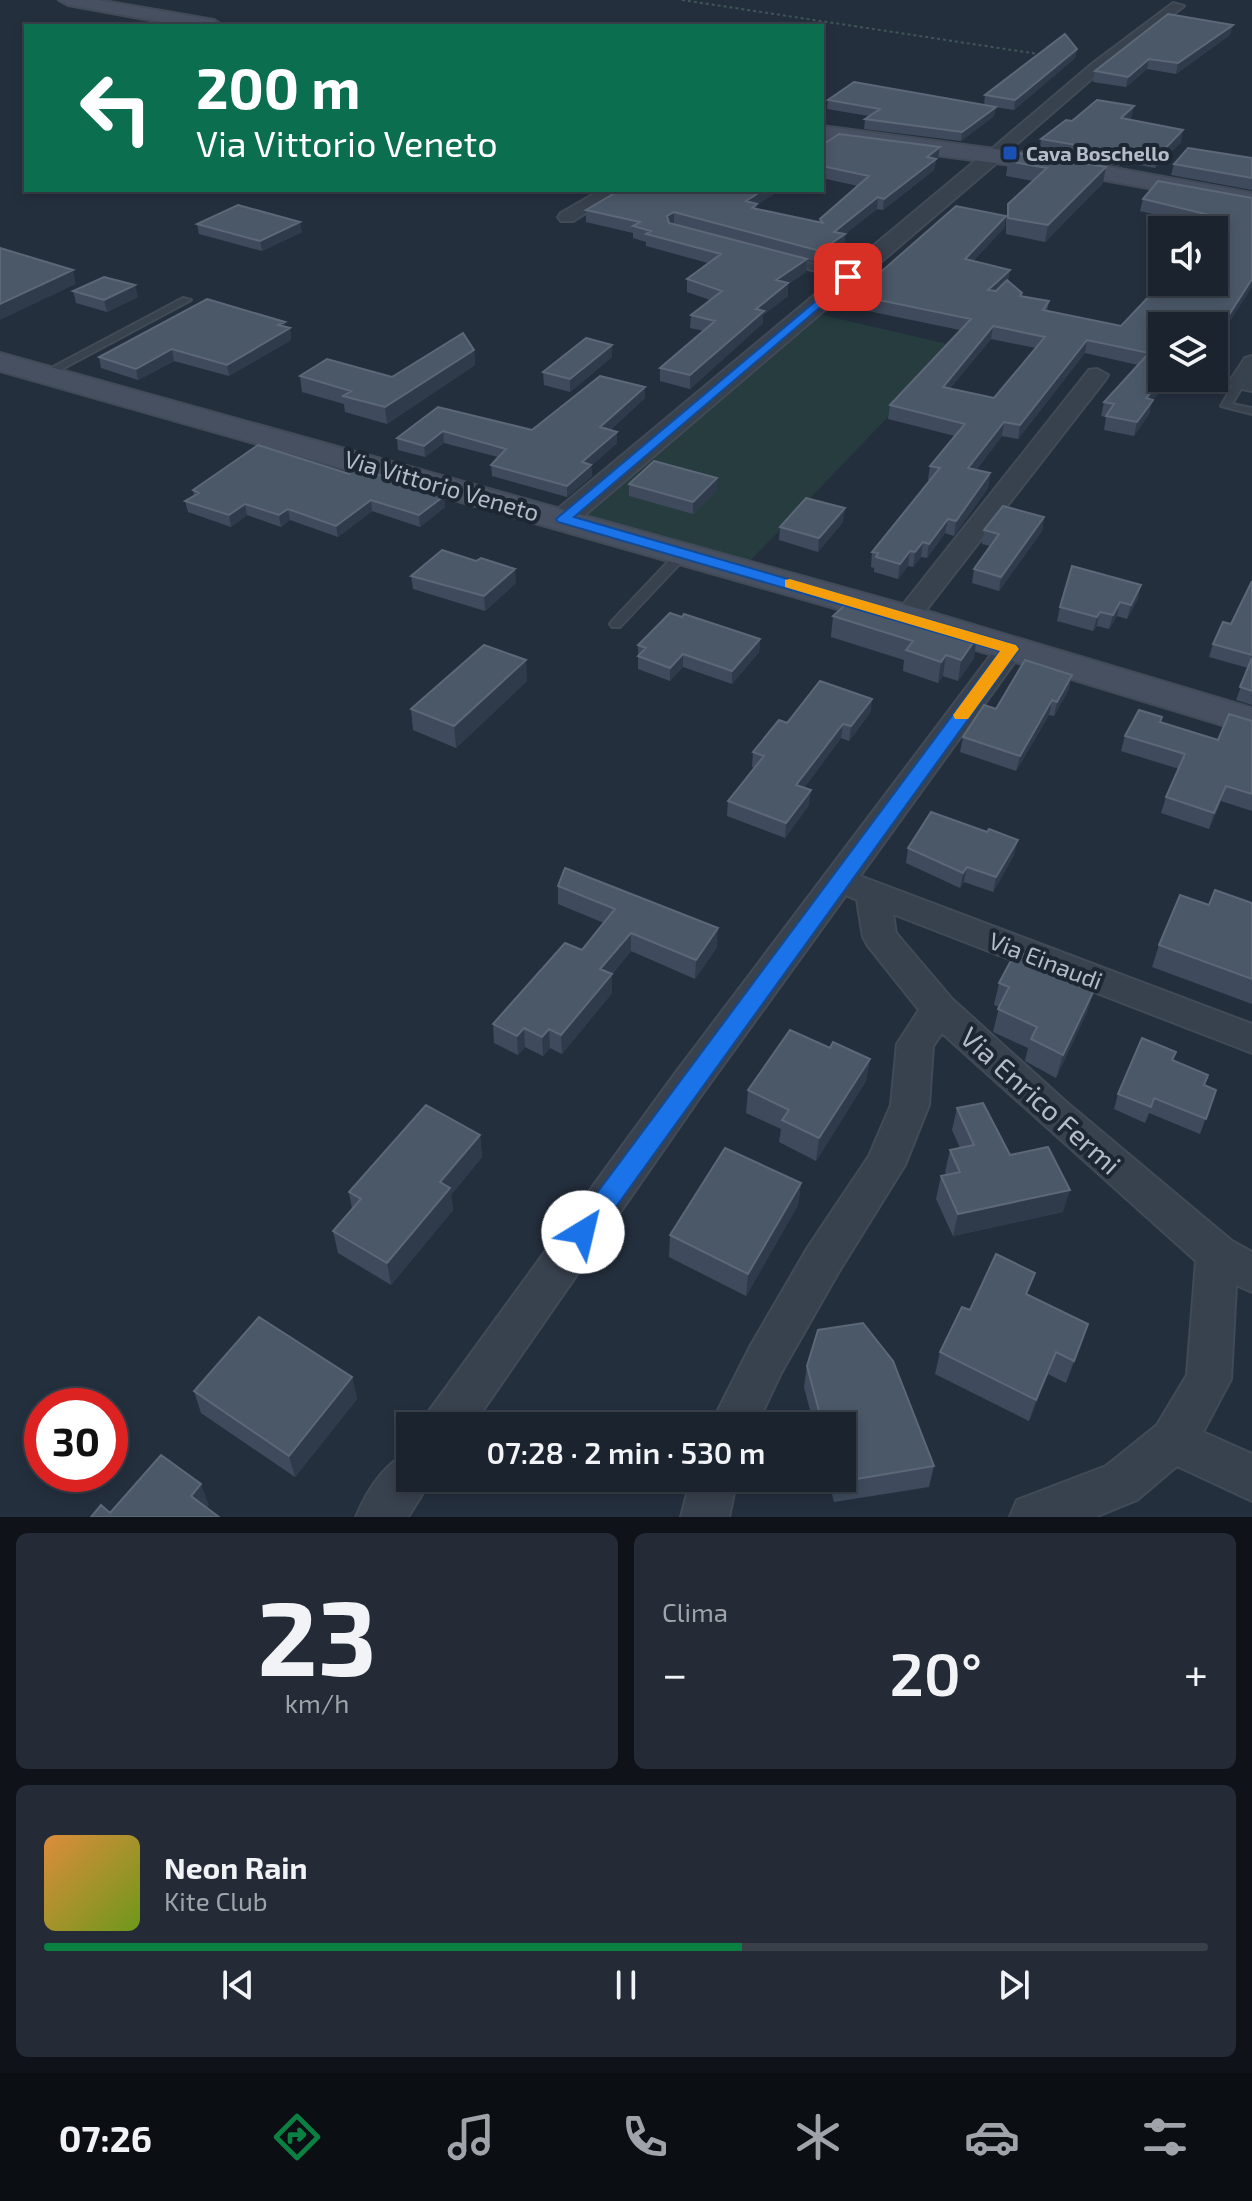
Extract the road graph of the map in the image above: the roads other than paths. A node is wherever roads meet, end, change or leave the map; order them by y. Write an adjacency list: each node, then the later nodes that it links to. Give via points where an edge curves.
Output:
1 (68, 0): 3 (main road)
2 (1178, 6): 5 (street)
3 (203, 24)
4 (824, 133): 5 (main road)
5 (993, 156): 7 (main road); 10 (street)
6 (610, 192): 8 (street)
7 (1252, 200)
8 (567, 217)
9 (775, 257): 10 (lane)
10 (848, 277): 18 (street)
11 (186, 300): 14 (lane)
12 (0, 362): 14 (main road, Via Vittorio Veneto)
13 (1252, 362): 16 (street)
14 (43, 375): 18 (main road, Via Vittorio Veneto)
15 (1097, 375): 20 (street)
16 (1242, 387): 17 (lane, via 1226,406)
17 (1252, 411)
18 (563, 519): 19 (main road, Via Vittorio Veneto)
19 (683, 553): 20 (main road, Via Vittorio Veneto); 21 (lane)
20 (907, 617): 22 (main road, Via Vittorio Veneto)
21 (616, 624)
22 (1010, 649): 23 (main road, Via Vittorio Veneto); 24 (street)
23 (1252, 721)
24 (856, 887): 25 (street, Via Enrico Fermi, via 880,937); 26 (street, Via Einaudi); 28 (street, via 687,1086)
25 (939, 1009): 27 (street, Via Enrico Fermi, via 1052,1112); 29 (street, via 915,1044 910,1105 885,1165 823,1260)
26 (1252, 1039)
27 (1235, 1263): 30 (street, via 1209,1379)
28 (455, 1412)
29 (740, 1412)
30 (1173, 1441): 31 (street); 36 (street, via 1121,1484)
31 (1252, 1478)
32 (398, 1492): 34 (street)
33 (711, 1492): 35 (street)
34 (380, 1517)
35 (705, 1517)
36 (1034, 1517)

